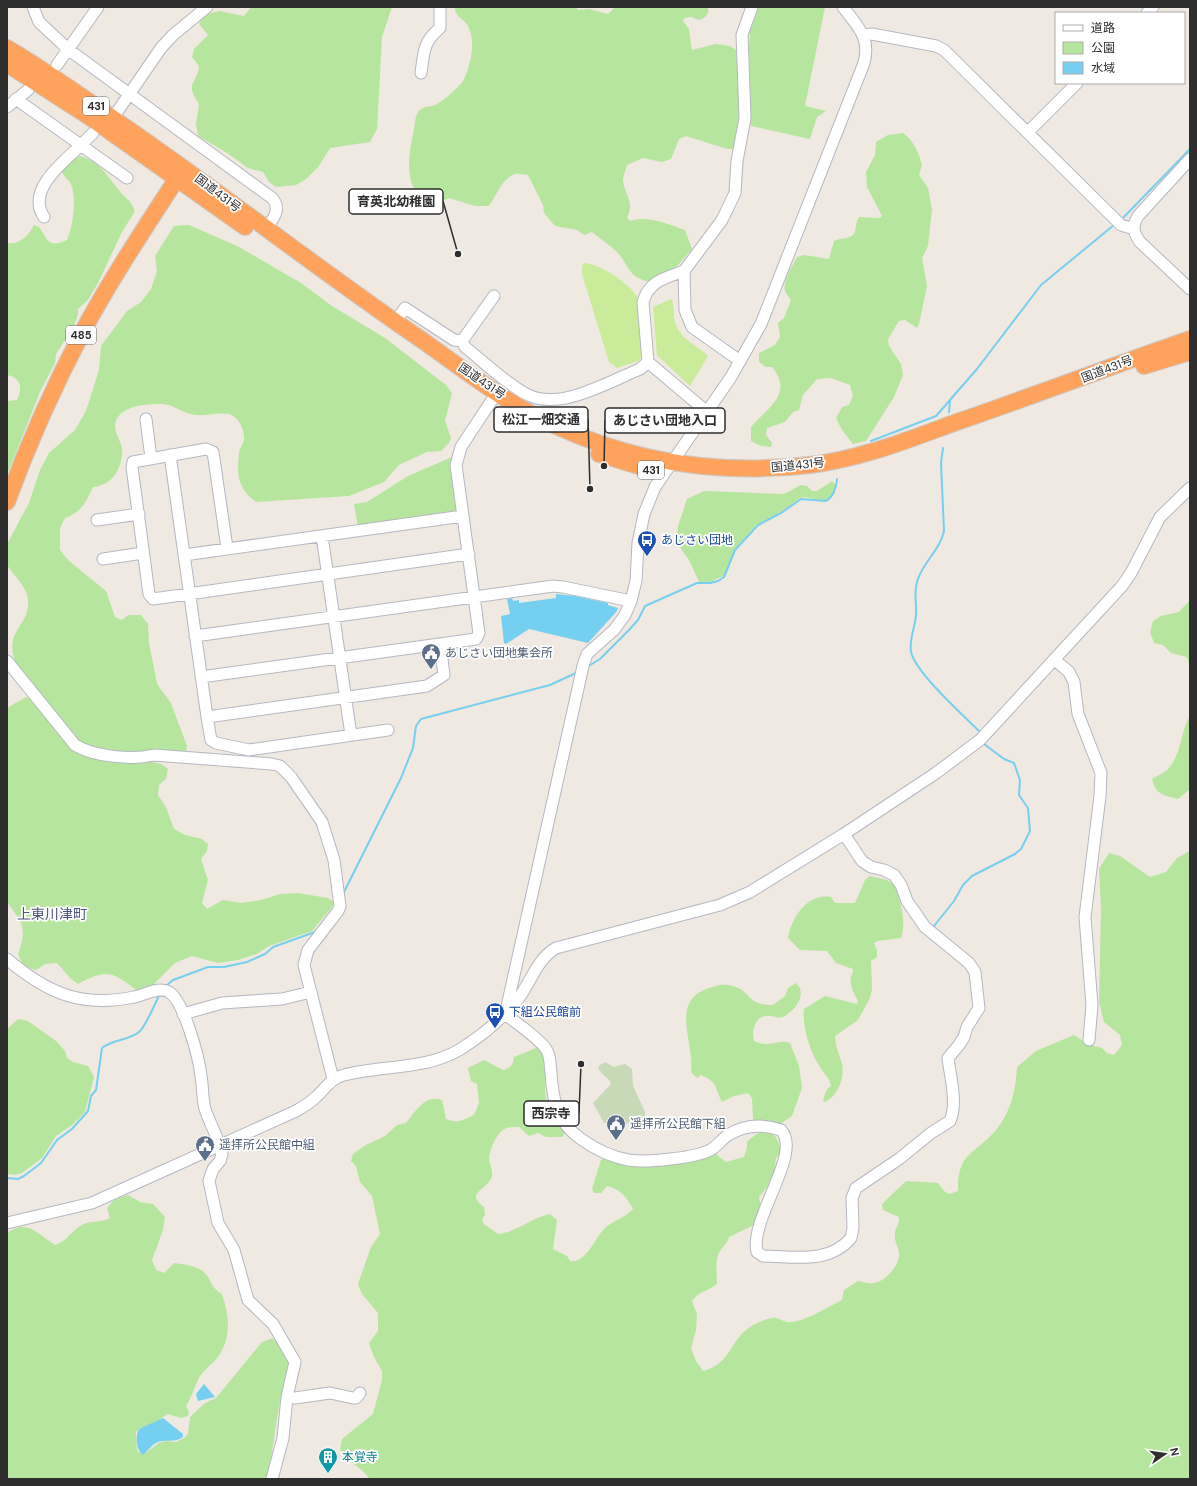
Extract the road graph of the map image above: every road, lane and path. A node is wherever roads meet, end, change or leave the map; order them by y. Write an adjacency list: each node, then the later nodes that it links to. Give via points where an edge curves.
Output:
1 (33, 7): 9 (street, via 38,22)
2 (98, 7): 9 (street)
3 (207, 7): 15 (street, via 161,48)
4 (440, 7): 12 (street, via 440,28 425,45)
5 (752, 7): 27 (street, via 742,35 745,118 737,161 735,193 722,220)
6 (843, 7): 7 (street)
7 (864, 35): 19 (street, via 872,34 936,46 944,50); 35 (street, via 867,48 864,63 761,324)
8 (7, 48): 22 (highway, 国道431号 / 431, via 62,82)
9 (69, 50): 11 (street); 15 (street)
10 (7, 64): 22 (highway, 国道431号 / 431)
11 (57, 65)
12 (421, 73)
13 (1076, 84): 19 (street)
14 (28, 90): 16 (street)
15 (131, 94): 18 (street); 25 (street, via 275,201 276,214)
16 (16, 99): 17 (street); 23 (street)
17 (7, 107)
18 (117, 112)
19 (1028, 132): 26 (street, via 1118,222)
20 (93, 133): 24 (street, via 50,174 38,206)
21 (1190, 159): 26 (street, via 1138,216)
22 (180, 173): 25 (highway, 国道431号 / 431); 36 (highway, 国道431号 / 431, via 382,324); 43 (highway, 485, via 83,331 59,378)
23 (127, 178)
24 (44, 218)
25 (266, 229): 30 (highway, 国道431号 / 431)
26 (1134, 229): 28 (street, via 1140,242)
27 (684, 271): 34 (street, via 666,277 645,293 643,302); 35 (street, via 685,310 692,327)
28 (1190, 289)
29 (494, 296): 32 (street)
30 (395, 322): 32 (street, via 405,308 454,340); 41 (highway, 国道431号 / 431, via 497,392 555,426)
31 (1190, 339): 41 (highway, 国道431号 / 431, via 919,436 837,460 813,465 755,469)
32 (462, 341): 34 (street, via 518,389 533,397 547,400 569,398 640,369)
33 (1190, 352): 41 (highway, 国道431号 / 431, via 922,446 840,469 754,480)
34 (648, 362): 37 (street)
35 (740, 362): 37 (street)
36 (492, 400): 41 (highway, 国道431号 / 431, via 523,419 592,452 623,463); 45 (street, via 461,447 456,465)
37 (707, 412): 41 (street)
38 (146, 419): 40 (street)
39 (170, 455): 40 (street); 48 (street, via 206,449 213,452); 51 (street)
40 (151, 458): 44 (street, via 132,464)
41 (669, 468): 56 (street, via 655,487 644,514 638,543 636,581)
42 (1190, 488): 61 (street, via 1160,517 1122,586)
43 (7, 502)
44 (139, 514): 46 (street); 49 (street)
45 (463, 516): 47 (street); 50 (street)
46 (98, 520)
47 (322, 536): 48 (street); 53 (street)
48 (227, 548): 51 (street)
49 (143, 553): 52 (street); 54 (street, via 149,594 154,599)
50 (469, 554): 53 (street); 55 (street)
51 (184, 555): 54 (street)
52 (103, 559)
53 (327, 573): 54 (street); 57 (street)
54 (189, 593): 58 (street)
55 (475, 596): 56 (street, via 553,586); 57 (street); 59 (street, via 479,633 476,639)
56 (631, 600): 72 (street, via 625,615 614,630 587,654)
57 (334, 616): 58 (street); 60 (street)
58 (195, 636): 63 (street)
59 (440, 644): 60 (street); 64 (street, via 444,675 427,686)
60 (340, 658): 63 (street); 64 (street)
61 (1055, 660): 68 (street, via 980,740 936,773); 73 (street, via 1069,672 1074,682 1078,714 1101,773 1085,916 1092,1005)
62 (7, 661): 70 (street, via 75,745 90,752 140,758 154,756 258,762 280,766 294,781 322,822 334,860 339,900 338,910 308,950 304,965)
63 (201, 677): 65 (street)
64 (346, 697): 65 (street); 67 (street)
65 (206, 717): 67 (street, via 209,737 214,742 245,750)
66 (388, 730): 67 (street)
67 (351, 735)
68 (844, 834): 72 (street, via 750,892 720,905 556,948 544,957 522,994); 72 (street, via 862,861 870,867 894,875 902,885 907,901 925,927 973,968 979,1008 966,1027 964,1037 948,1058 953,1112 950,1121 856,1188 852,1198 851,1238 832,1252 809,1259 763,1256 757,1252 759,1224 785,1156 786,1139 781,1130 763,1126 740,1129 728,1135 712,1149 695,1156 630,1160 604,1152 581,1139 563,1123 558,1113 550,1060 546,1050)
69 (7, 959): 71 (street, via 27,976 58,994 98,1001 124,999 162,990 176,998)
70 (311, 992): 71 (street, via 282,999 222,1003); 74 (street)
71 (183, 1014): 75 (street, via 197,1053 205,1109)
72 (505, 1014): 74 (street, via 448,1056 421,1064 343,1075)
73 (1089, 1040)
74 (333, 1079): 75 (street, via 315,1098 296,1111)
75 (221, 1145): 76 (street, via 92,1203); 78 (street, via 220,1161 213,1169 209,1181 218,1223 234,1250 248,1300 273,1324 295,1362)
76 (7, 1223)
77 (360, 1392): 78 (street, via 356,1398 330,1393)
78 (287, 1397): 79 (street, via 283,1438)
79 (272, 1479)

